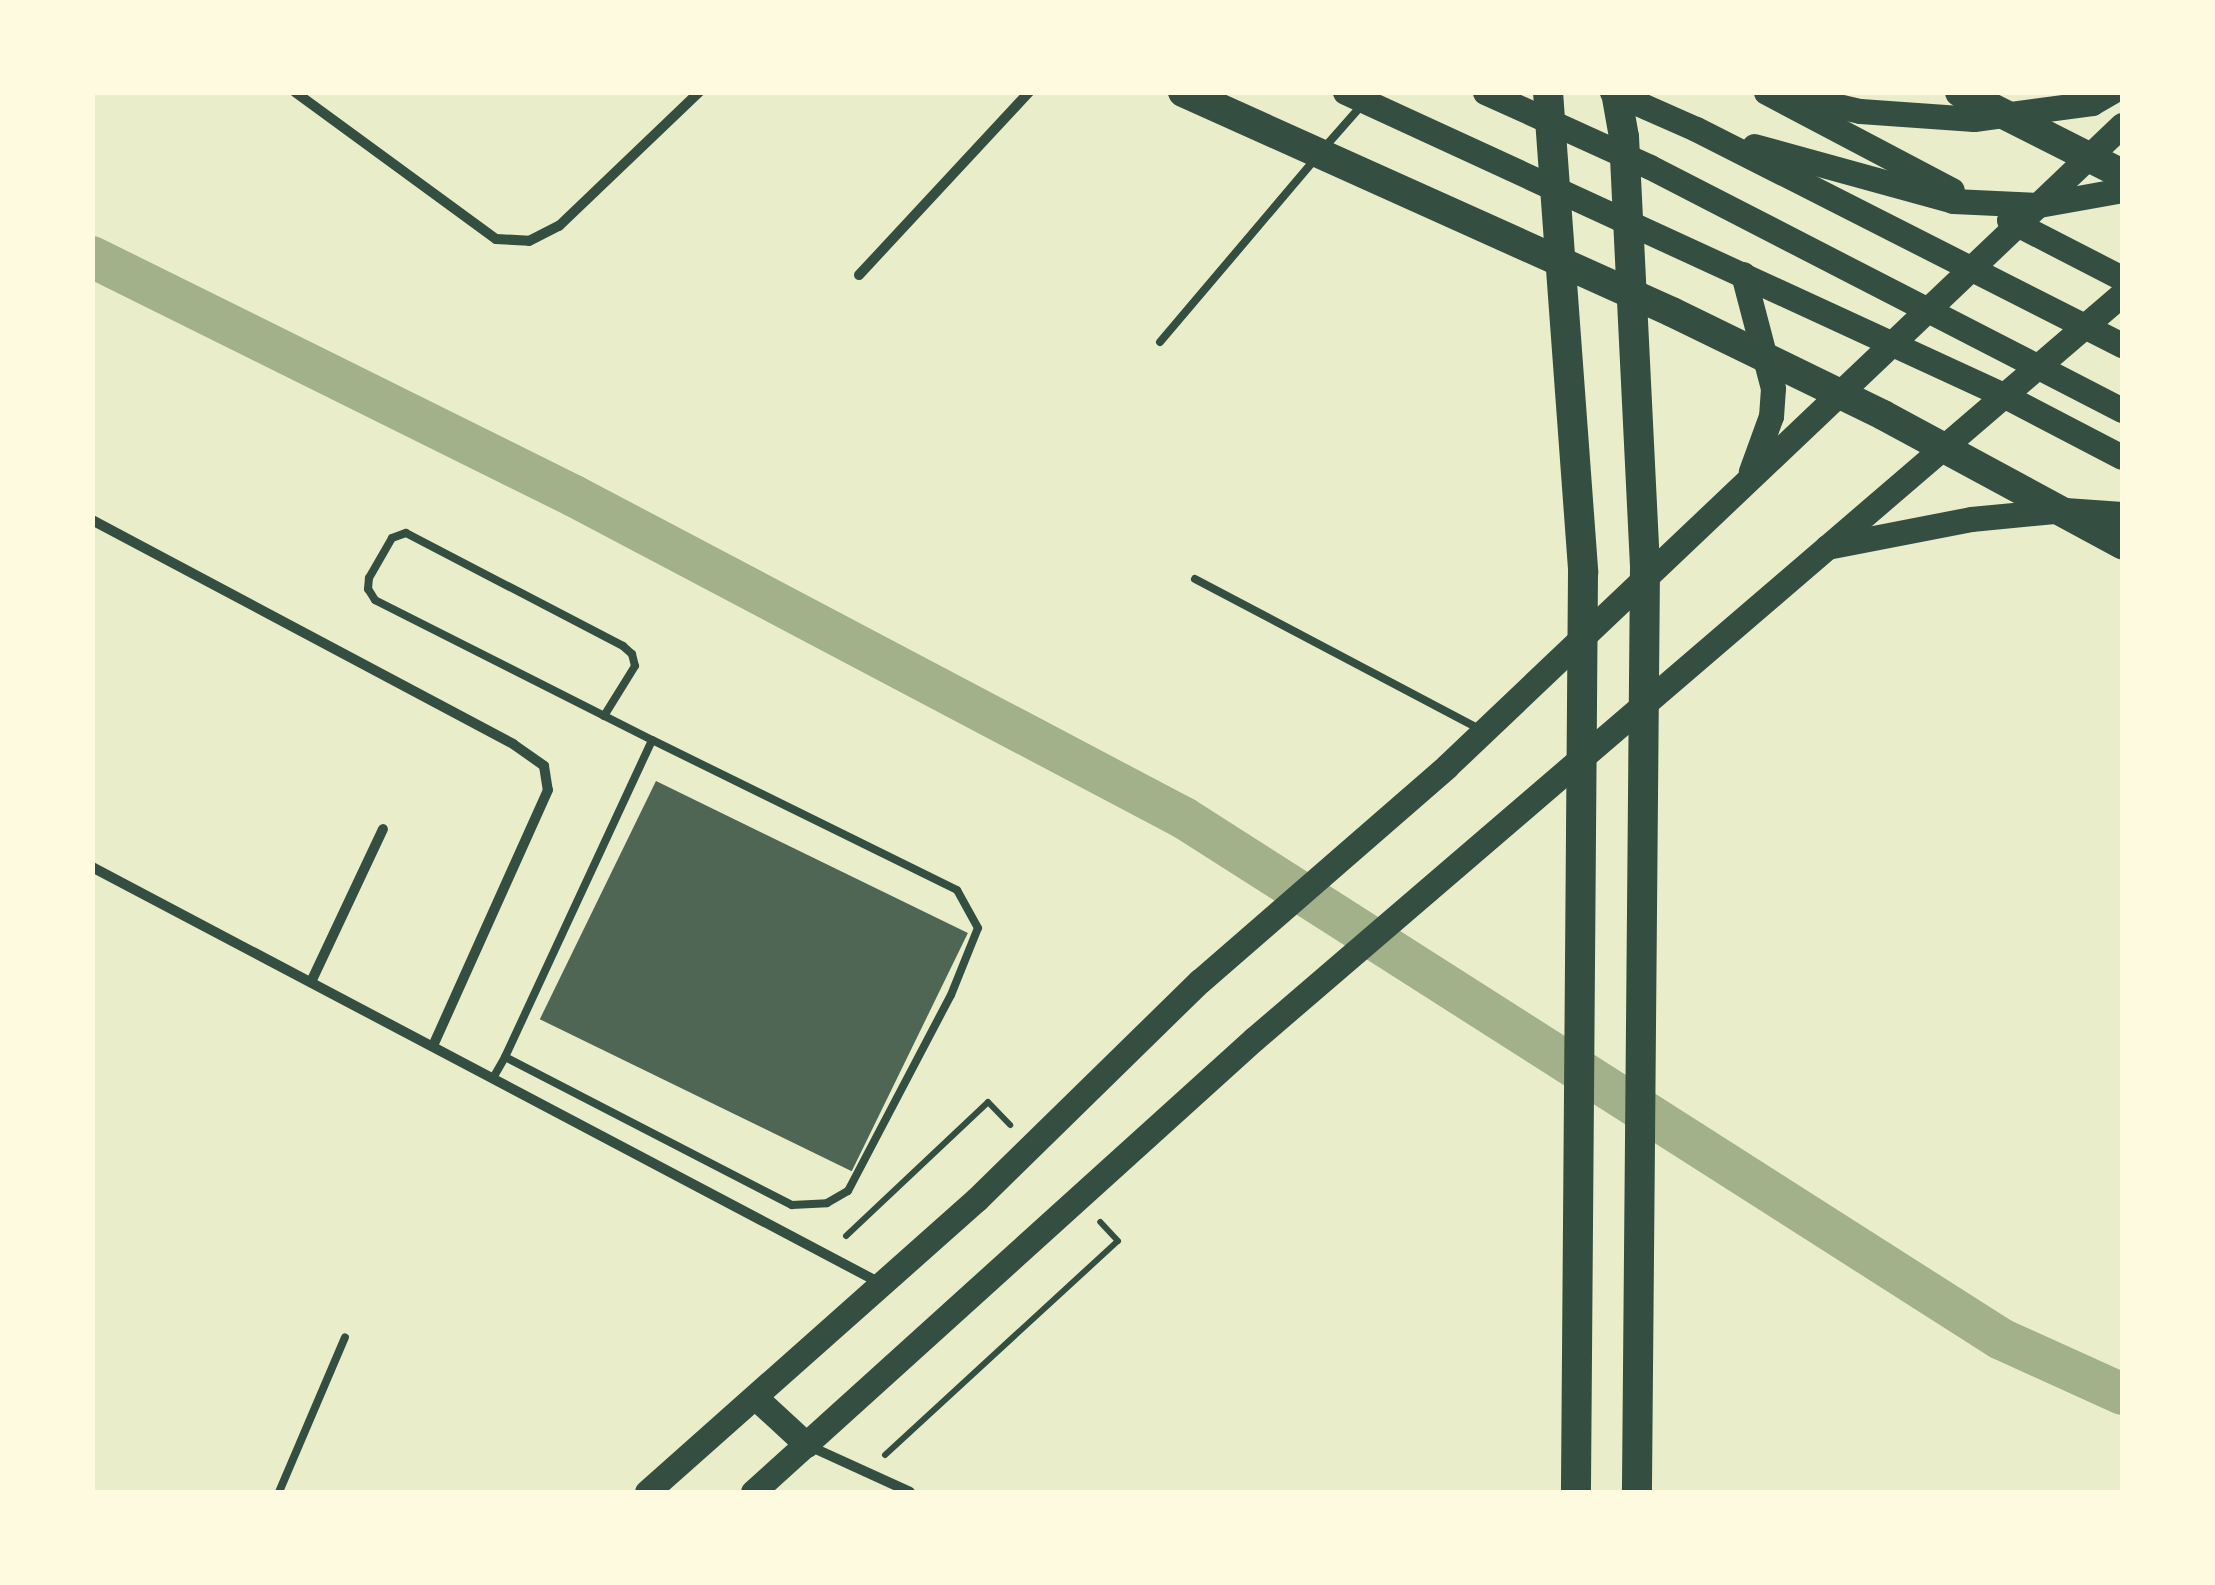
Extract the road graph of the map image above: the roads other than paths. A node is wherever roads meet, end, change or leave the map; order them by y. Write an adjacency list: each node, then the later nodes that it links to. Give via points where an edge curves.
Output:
1 (295, 92): 2 (street, via 496,239 528,242 559,226)
2 (700, 92)
3 (1028, 92): 19 (street)
4 (1184, 92): 31 (highway, via 1690,320)
5 (1485, 92): 26 (main road, via 1650,166)
6 (1548, 92): 51 (highway, via 1583,573)
7 (1614, 92): 14 (main road); 52 (highway, via 1624,137 1645,568)
8 (1766, 92): 17 (main road)
9 (1780, 92): 11 (main road, via 1860,112 1974,120 2092,104)
10 (1960, 92): 15 (highway)
11 (2111, 92)
12 (1355, 97): 18 (main road); 22 (lane)
13 (2122, 125): 17 (main road)
14 (1696, 129): 16 (main road, via 1952,201 2040,205); 24 (main road)
15 (2122, 174)
16 (2122, 190)
17 (2020, 226): 20 (main road); 23 (main road)
18 (1743, 274): 23 (main road); 28 (main road, via 1774,388 1772,416)
19 (859, 275)
20 (2122, 278)
21 (2122, 294): 25 (main road)
22 (1160, 342)
23 (1891, 343): 25 (main road); 28 (main road)
24 (2122, 345)
25 (2001, 394): 27 (main road); 32 (main road)
26 (2122, 410)
27 (2122, 457)
28 (1748, 478): 35 (main road)
29 (2122, 514): 32 (main road, via 2065,510 1972,519)
30 (92, 520): 40 (street, via 544,766 548,790)
31 (2122, 544)
32 (1822, 548): 46 (main road, via 1254,1040)
33 (1195, 580): 35 (lane)
34 (604, 716): 34 (lane, via 375,600 369,578 392,538 406,533 632,654 634,666); 36 (lane)
35 (1484, 731): 43 (main road, via 1200,981)
36 (652, 740): 41 (lane); 41 (lane, via 957,890 978,928 951,995 848,1190 814,1207 792,1204)
37 (383, 829): 39 (street)
38 (92, 866): 39 (street)
39 (312, 982): 40 (street)
40 (433, 1046): 42 (street)
41 (505, 1057): 42 (lane)
42 (493, 1078): 43 (street)
43 (883, 1284): 45 (main road)
44 (345, 1337): 47 (lane)
45 (756, 1398): 46 (main road); 48 (main road)
46 (807, 1445): 49 (main road); 50 (street)
47 (278, 1492)
48 (648, 1492)
49 (753, 1492)
50 (910, 1492)
51 (1576, 1492)
52 (1636, 1492)

